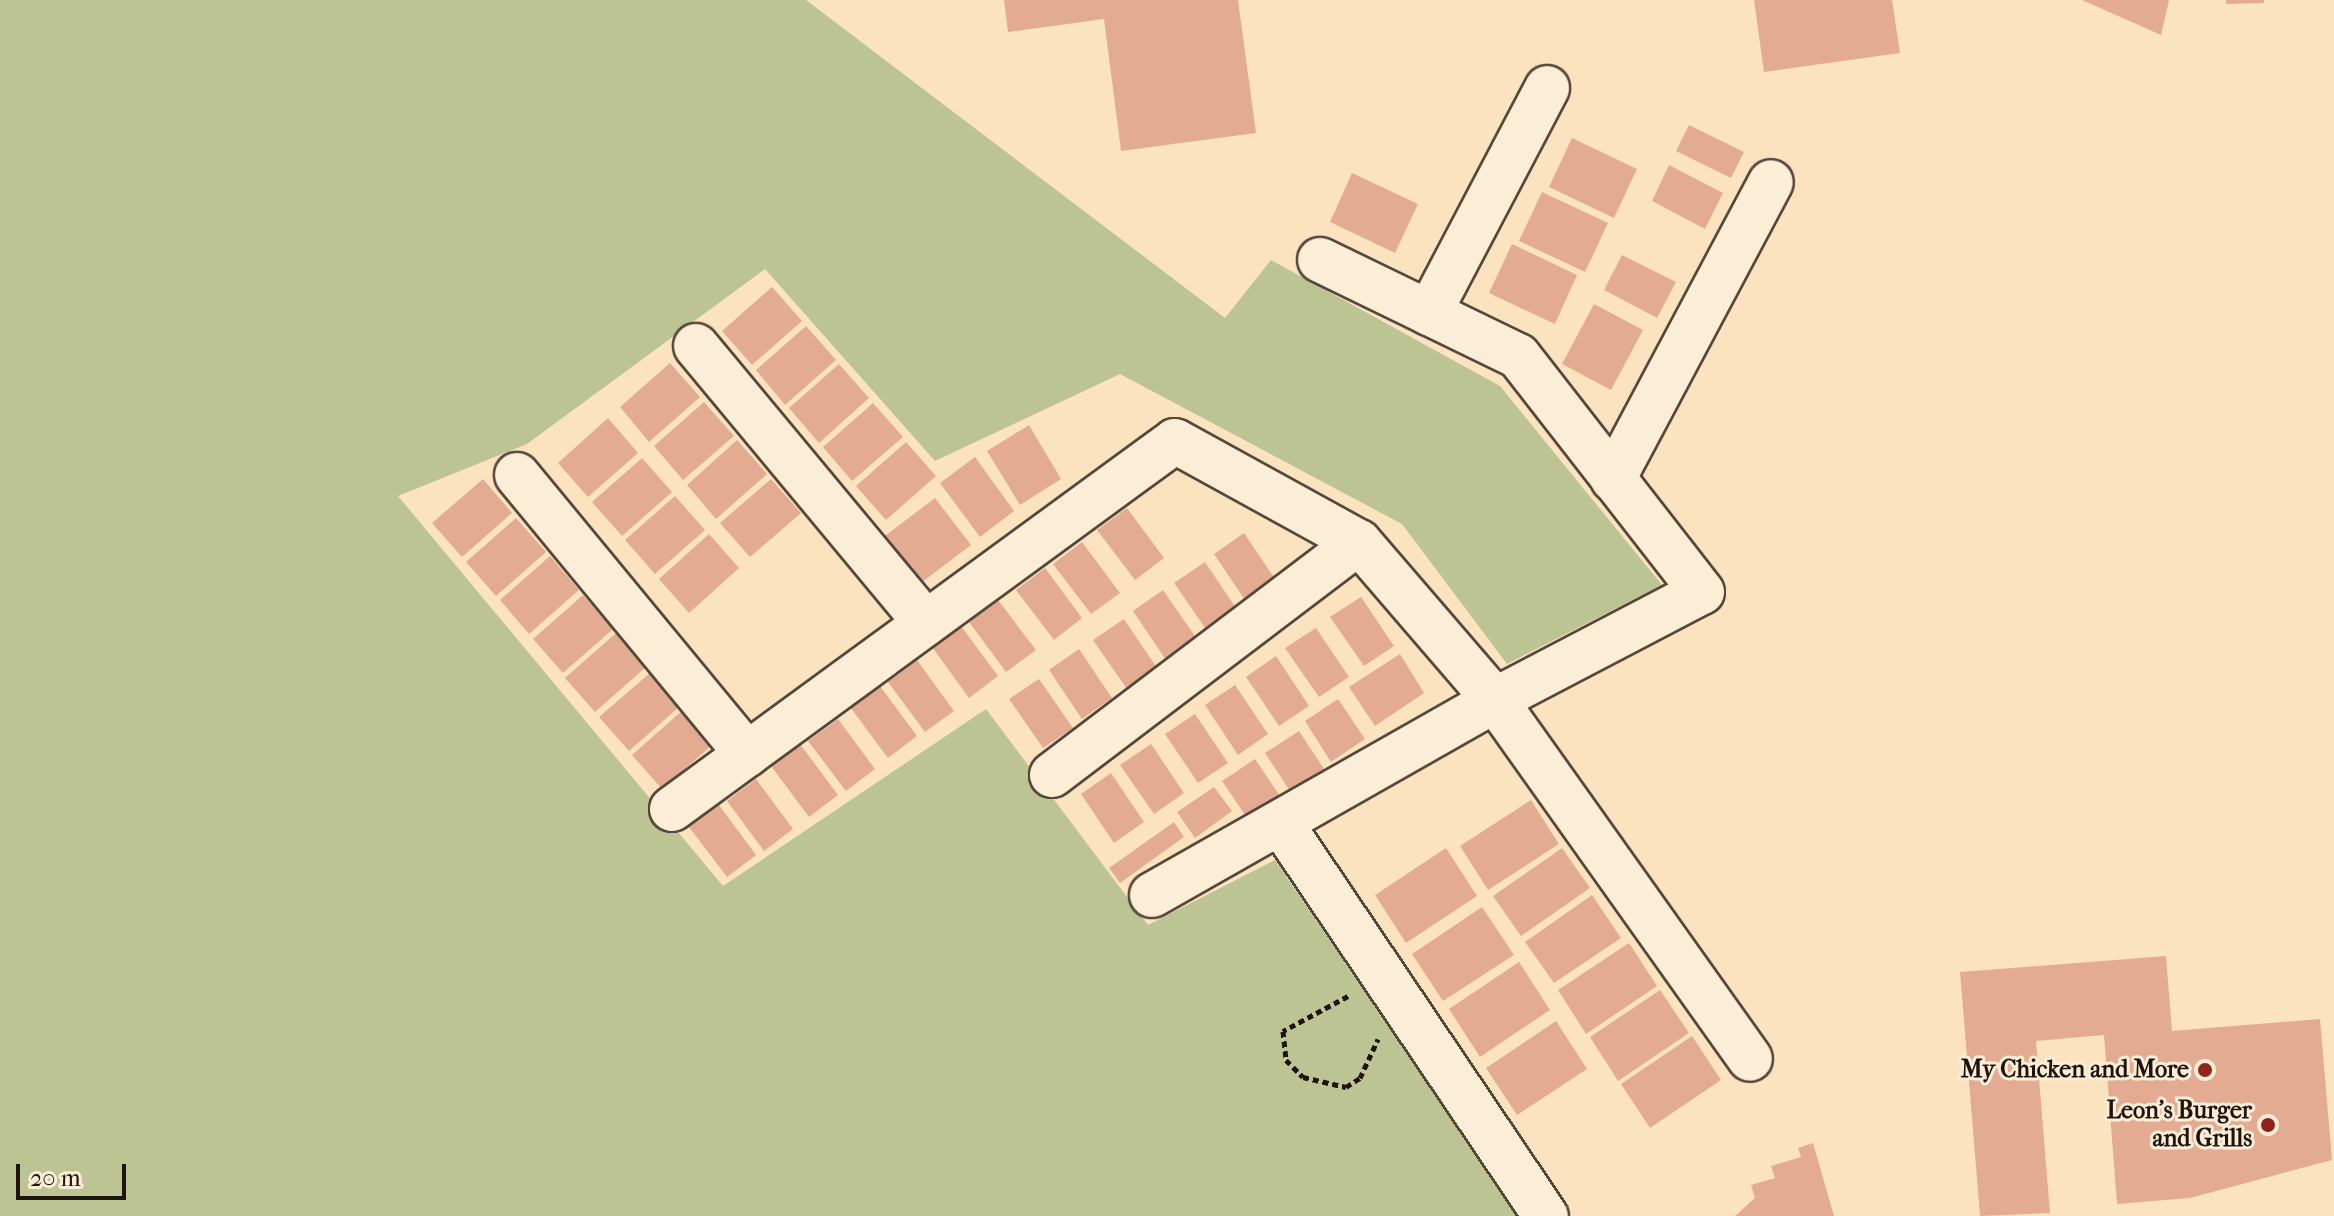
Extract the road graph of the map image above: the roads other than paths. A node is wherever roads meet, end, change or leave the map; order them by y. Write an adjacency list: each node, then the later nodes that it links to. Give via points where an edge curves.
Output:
1 (1547, 88): 4 (street)
2 (1771, 182): 7 (street)
3 (1320, 260): 4 (street)
4 (1429, 313): 7 (street, via 1518,356)
5 (696, 346): 9 (street)
6 (517, 475): 11 (street)
7 (1613, 479): 10 (street, via 1702,592)
8 (1359, 542): 9 (street, via 1175,441); 10 (street); 12 (street)
9 (926, 623): 11 (street)
10 (1495, 700): 14 (street); 16 (street)
11 (747, 754): 13 (street)
12 (1052, 775)
13 (672, 809)
14 (1282, 825): 15 (street); 17 (street)
15 (1152, 895)
16 (1750, 1059)
17 (1546, 1216)

